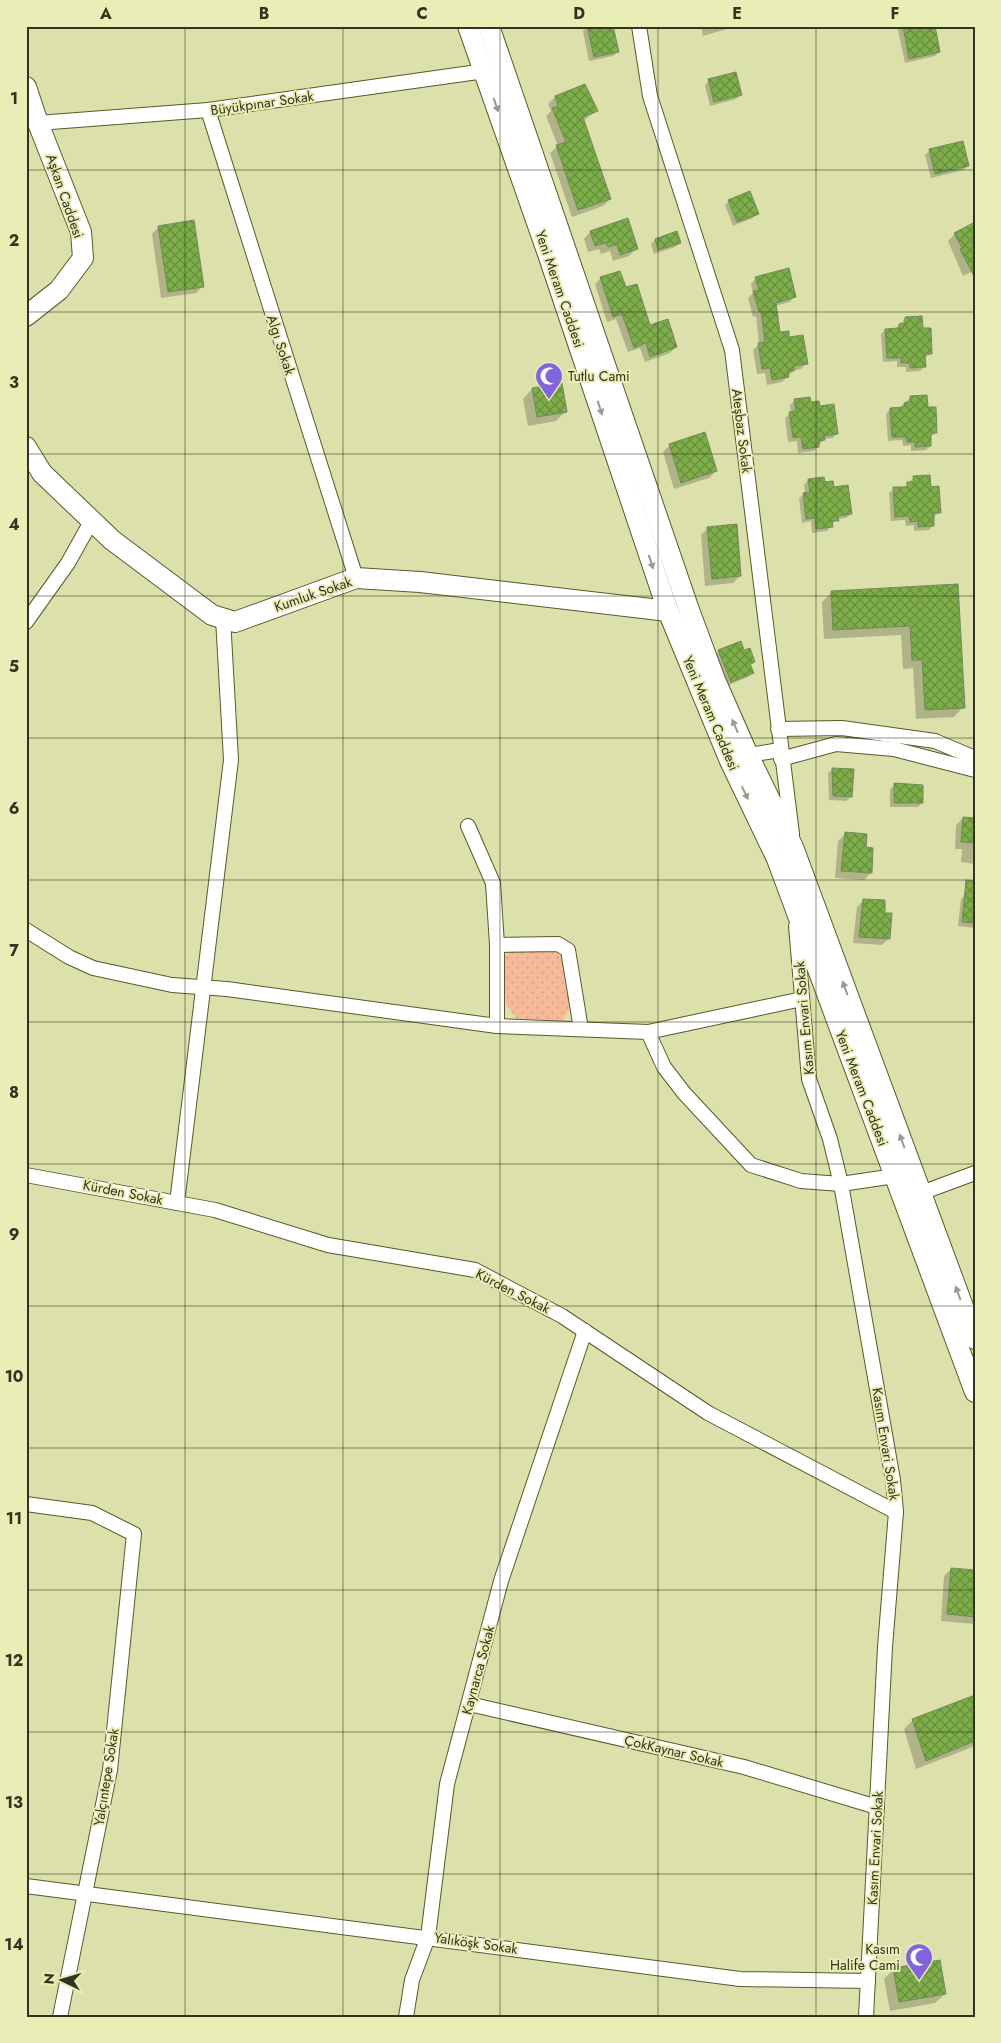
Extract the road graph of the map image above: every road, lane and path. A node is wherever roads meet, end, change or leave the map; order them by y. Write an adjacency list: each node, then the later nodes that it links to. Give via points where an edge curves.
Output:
1 (468, 26): 4 (main road, Yeni Meram Caddesi)
2 (489, 26): 17 (main road, Yeni Meram Caddesi, one-way to 2, via 689,610)
3 (639, 26): 15 (street, Ateşbaz Sokak, via 650,96 732,350)
4 (484, 71): 6 (street, Büyükpınar Sokak); 12 (main road, Yeni Meram Caddesi, one-way to 12)
5 (26, 87): 7 (main road, Aşkan Caddesi)
6 (208, 110): 7 (street, Büyükpınar Sokak); 11 (street, Algı Sokak)
7 (38, 123): 8 (main road, Aşkan Caddesi, via 80,232 83,258 59,290)
8 (26, 316)
9 (26, 447): 10 (main road, Kumluk Sokak, via 42,473)
10 (92, 520): 13 (main road, Kumluk Sokak, via 112,540 212,615); 14 (street, via 68,563)
11 (356, 578): 12 (main road, Kumluk Sokak, via 420,582); 13 (main road, Kumluk Sokak, via 235,622)
12 (668, 611): 22 (main road, Yeni Meram Caddesi, one-way to 22, via 730,761 777,859)
13 (223, 618): 25 (street, via 231,760)
14 (26, 622)
15 (778, 729): 16 (street, Ateşbaz Sokak); 18 (street, via 842,728 934,741)
16 (781, 754): 17 (street); 19 (street, via 836,744 894,749); 21 (street, Ateşbaz Sokak)
17 (748, 755): 21 (main road, Yeni Meram Caddesi)
18 (975, 758)
19 (975, 770)
20 (468, 826): 24 (street, via 493,883)
21 (793, 847): 34 (main road, Yeni Meram Caddesi, one-way to 21)
22 (795, 910): 26 (street, Kasım Envari Sokak); 32 (main road, Yeni Meram Caddesi)
23 (26, 930): 25 (street, via 93,968)
24 (497, 945): 27 (street); 28 (street, via 558,944 568,950)
25 (203, 988): 27 (street); 35 (street)
26 (802, 999): 29 (street); 33 (street, Kasım Envari Sokak, via 809,1079 830,1139)
27 (497, 1026): 28 (street)
28 (581, 1030): 29 (street)
29 (648, 1032): 33 (street, via 664,1067 684,1093 751,1165 801,1181)
30 (975, 1173): 34 (street)
31 (26, 1175): 35 (street, Kürden Sokak)
32 (895, 1176): 33 (street); 38 (main road, Yeni Meram Caddesi)
33 (841, 1184): 40 (street, Kasım Envari Sokak)
34 (921, 1193): 37 (main road, Yeni Meram Caddesi, one-way to 34)
35 (178, 1203): 36 (street, Kürden Sokak, via 215,1210 328,1245 475,1270)
36 (585, 1331): 40 (street, Kürden Sokak, via 708,1413); 41 (street, Kaynarca Sokak, via 501,1581)
37 (975, 1339)
38 (975, 1392)
39 (26, 1504): 44 (street, Yalçıntepe Sokak, via 92,1513 134,1534 110,1770)
40 (896, 1512): 42 (street, Kasım Envari Sokak)
41 (469, 1704): 42 (street, ÇokKaynar Sokak, via 744,1767); 45 (street, Kaynarca Sokak, via 448,1784)
42 (877, 1807): 46 (street, Kasım Envari Sokak)
43 (26, 1886): 44 (street, Yalıköşk Sokak)
44 (85, 1894): 45 (street, Yalıköşk Sokak); 47 (street, Yalçıntepe Sokak)
45 (428, 1937): 46 (street, Yalıköşk Sokak, via 740,1978); 48 (street, Kaynarca Sokak, via 412,1980)
46 (868, 1981): 49 (street, Kasım Envari Sokak)
47 (60, 2017)
48 (406, 2017)
49 (866, 2017)

